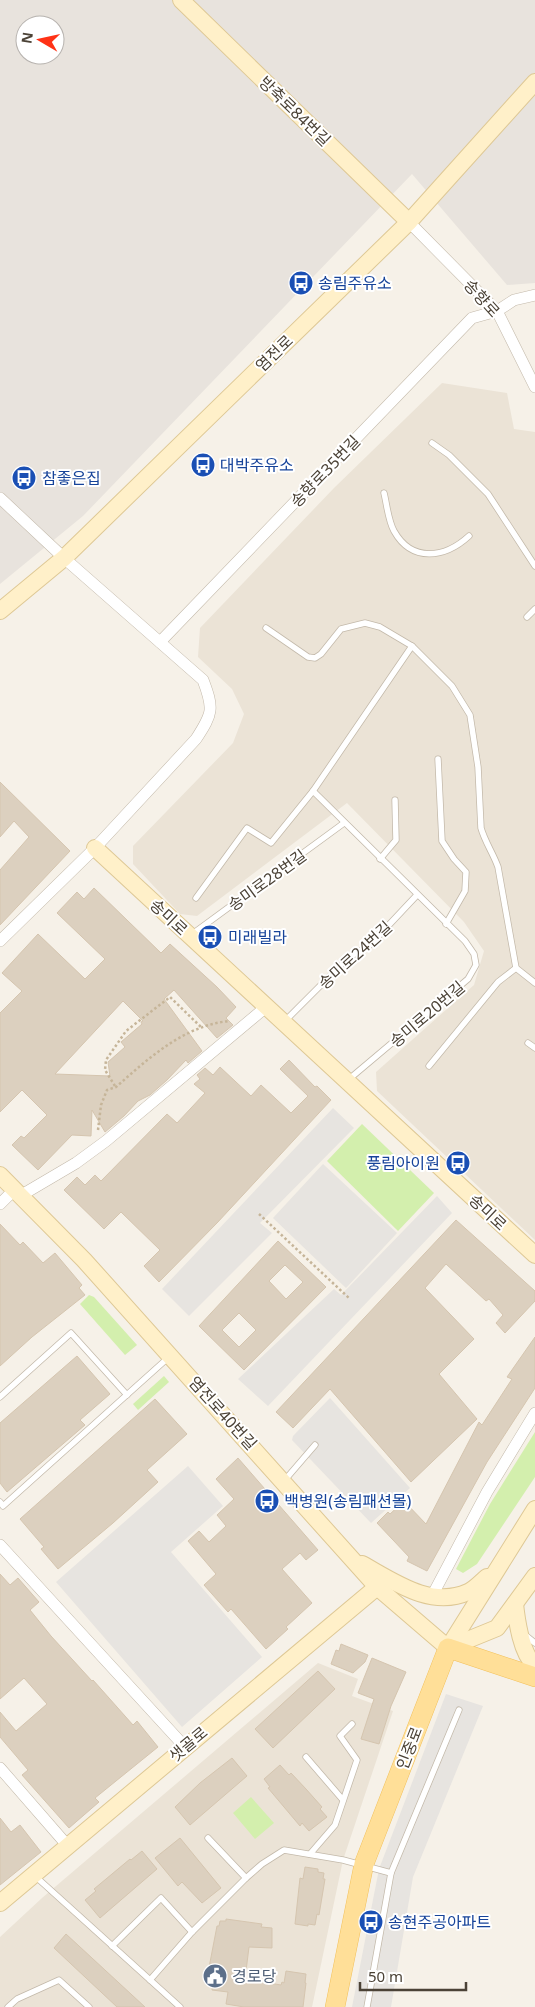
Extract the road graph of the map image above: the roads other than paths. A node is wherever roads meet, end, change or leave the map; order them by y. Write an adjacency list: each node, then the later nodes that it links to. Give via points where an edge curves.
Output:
1 (181, 0): 3 (street, 방축로84번길)
2 (535, 82): 3 (street, 염전로)
3 (409, 222): 5 (street, 송향로); 11 (street, 염전로)
4 (535, 294): 5 (street, 송향로35번길, via 514,300)
5 (497, 311): 6 (street, 송향로); 17 (street, 송향로35번길, via 472,318)
6 (535, 388)
7 (432, 443): 12 (lane, via 449,455 488,494)
8 (384, 493): 10 (lane, via 394,530 405,546 419,553 440,554 460,545)
9 (0, 498): 11 (street)
10 (469, 536)
11 (64, 558): 14 (street, 염전로); 17 (street)
12 (535, 566)
13 (535, 609): 15 (lane)
14 (0, 611)
15 (527, 617)
16 (266, 628): 18 (lane, via 308,657 315,658 341,629 365,623 380,627)
17 (160, 642): 23 (street, via 203,680 211,702 209,720 196,739)
18 (412, 646): 20 (lane); 30 (lane, via 452,686 470,715 478,768 481,828 498,867)
19 (438, 760): 27 (lane, via 442,841 466,872 464,892)
20 (313, 790): 22 (lane); 26 (lane, via 271,843 247,828)
21 (395, 800): 24 (lane, via 396,840)
22 (344, 823): 24 (lane); 28 (lane, 송미로28번길)
23 (95, 848): 28 (street, 송미로); 29 (street)
24 (380, 859): 25 (lane)
25 (417, 895): 27 (lane, 송미로20번길); 33 (lane, 송미로24번길, via 370,945 348,958)
26 (196, 898)
27 (446, 924): 37 (lane, 송미로20번길, via 474,954 476,965 468,979)
28 (190, 936): 32 (street, 송미로)
29 (0, 941)
30 (516, 968): 31 (lane); 36 (lane, via 498,982)
31 (535, 982)
32 (266, 1007): 33 (street, 송미로); 39 (street, via 106,1141 76,1163)
33 (283, 1022): 37 (street, 송미로)
34 (528, 1043): 35 (lane)
35 (535, 1048)
36 (429, 1066)
37 (347, 1081): 41 (street, 송미로)
38 (0, 1175): 39 (street, 염전로40번길)
39 (17, 1193): 40 (street); 42 (street, 염전로40번길, via 84,1260)
40 (0, 1204)
41 (532, 1249)
42 (171, 1356): 43 (lane); 47 (street, 염전로40번길)
43 (127, 1395): 44 (lane, via 71,1333); 48 (lane, via 3,1506)
44 (0, 1397)
45 (535, 1413): 55 (street)
46 (314, 1444): 47 (lane)
47 (284, 1481): 51 (street, 염전로40번길)
48 (0, 1502)
49 (535, 1509): 52 (street, 인중로)
50 (0, 1545): 64 (street)
51 (351, 1558): 54 (street, 염전로40번길); 55 (street, via 403,1586)
52 (496, 1570): 55 (street, via 468,1592 445,1598); 59 (street, 인중로)
53 (535, 1576): 56 (street)
54 (377, 1587): 59 (street, 염전로40번길); 64 (street, 샛골로)
55 (432, 1596)
56 (515, 1604): 57 (street); 59 (street, via 497,1628)
57 (518, 1629): 58 (lane); 60 (street)
58 (535, 1643)
59 (448, 1648): 61 (main road); 71 (main road, 인중로)
60 (535, 1666)
61 (535, 1677)
62 (459, 1710): 72 (lane)
63 (352, 1724): 67 (lane, via 340,1736 357,1760)
64 (185, 1747): 69 (street, 샛골로)
65 (306, 1757): 67 (lane)
66 (0, 1768): 69 (street)
67 (343, 1800): 70 (lane, via 335,1825)
68 (208, 1838): 74 (lane)
69 (67, 1845): 73 (street, 샛골로)
70 (310, 1854): 71 (lane); 74 (lane, via 284,1850)
71 (364, 1864): 72 (lane); 82 (main road, 인중로)
72 (392, 1873): 83 (lane)
73 (33, 1874): 75 (street, 샛골로); 77 (lane)
74 (246, 1878): 76 (lane)
75 (0, 1903)
76 (192, 1932): 77 (lane, via 160,1898); 78 (lane)
77 (112, 1946): 78 (lane)
78 (150, 1980): 81 (lane)
79 (8, 2007): 80 (lane, via 17,1999 60,1980)
80 (90, 2007)
81 (180, 2007)
82 (335, 2007)
83 (367, 2007)

